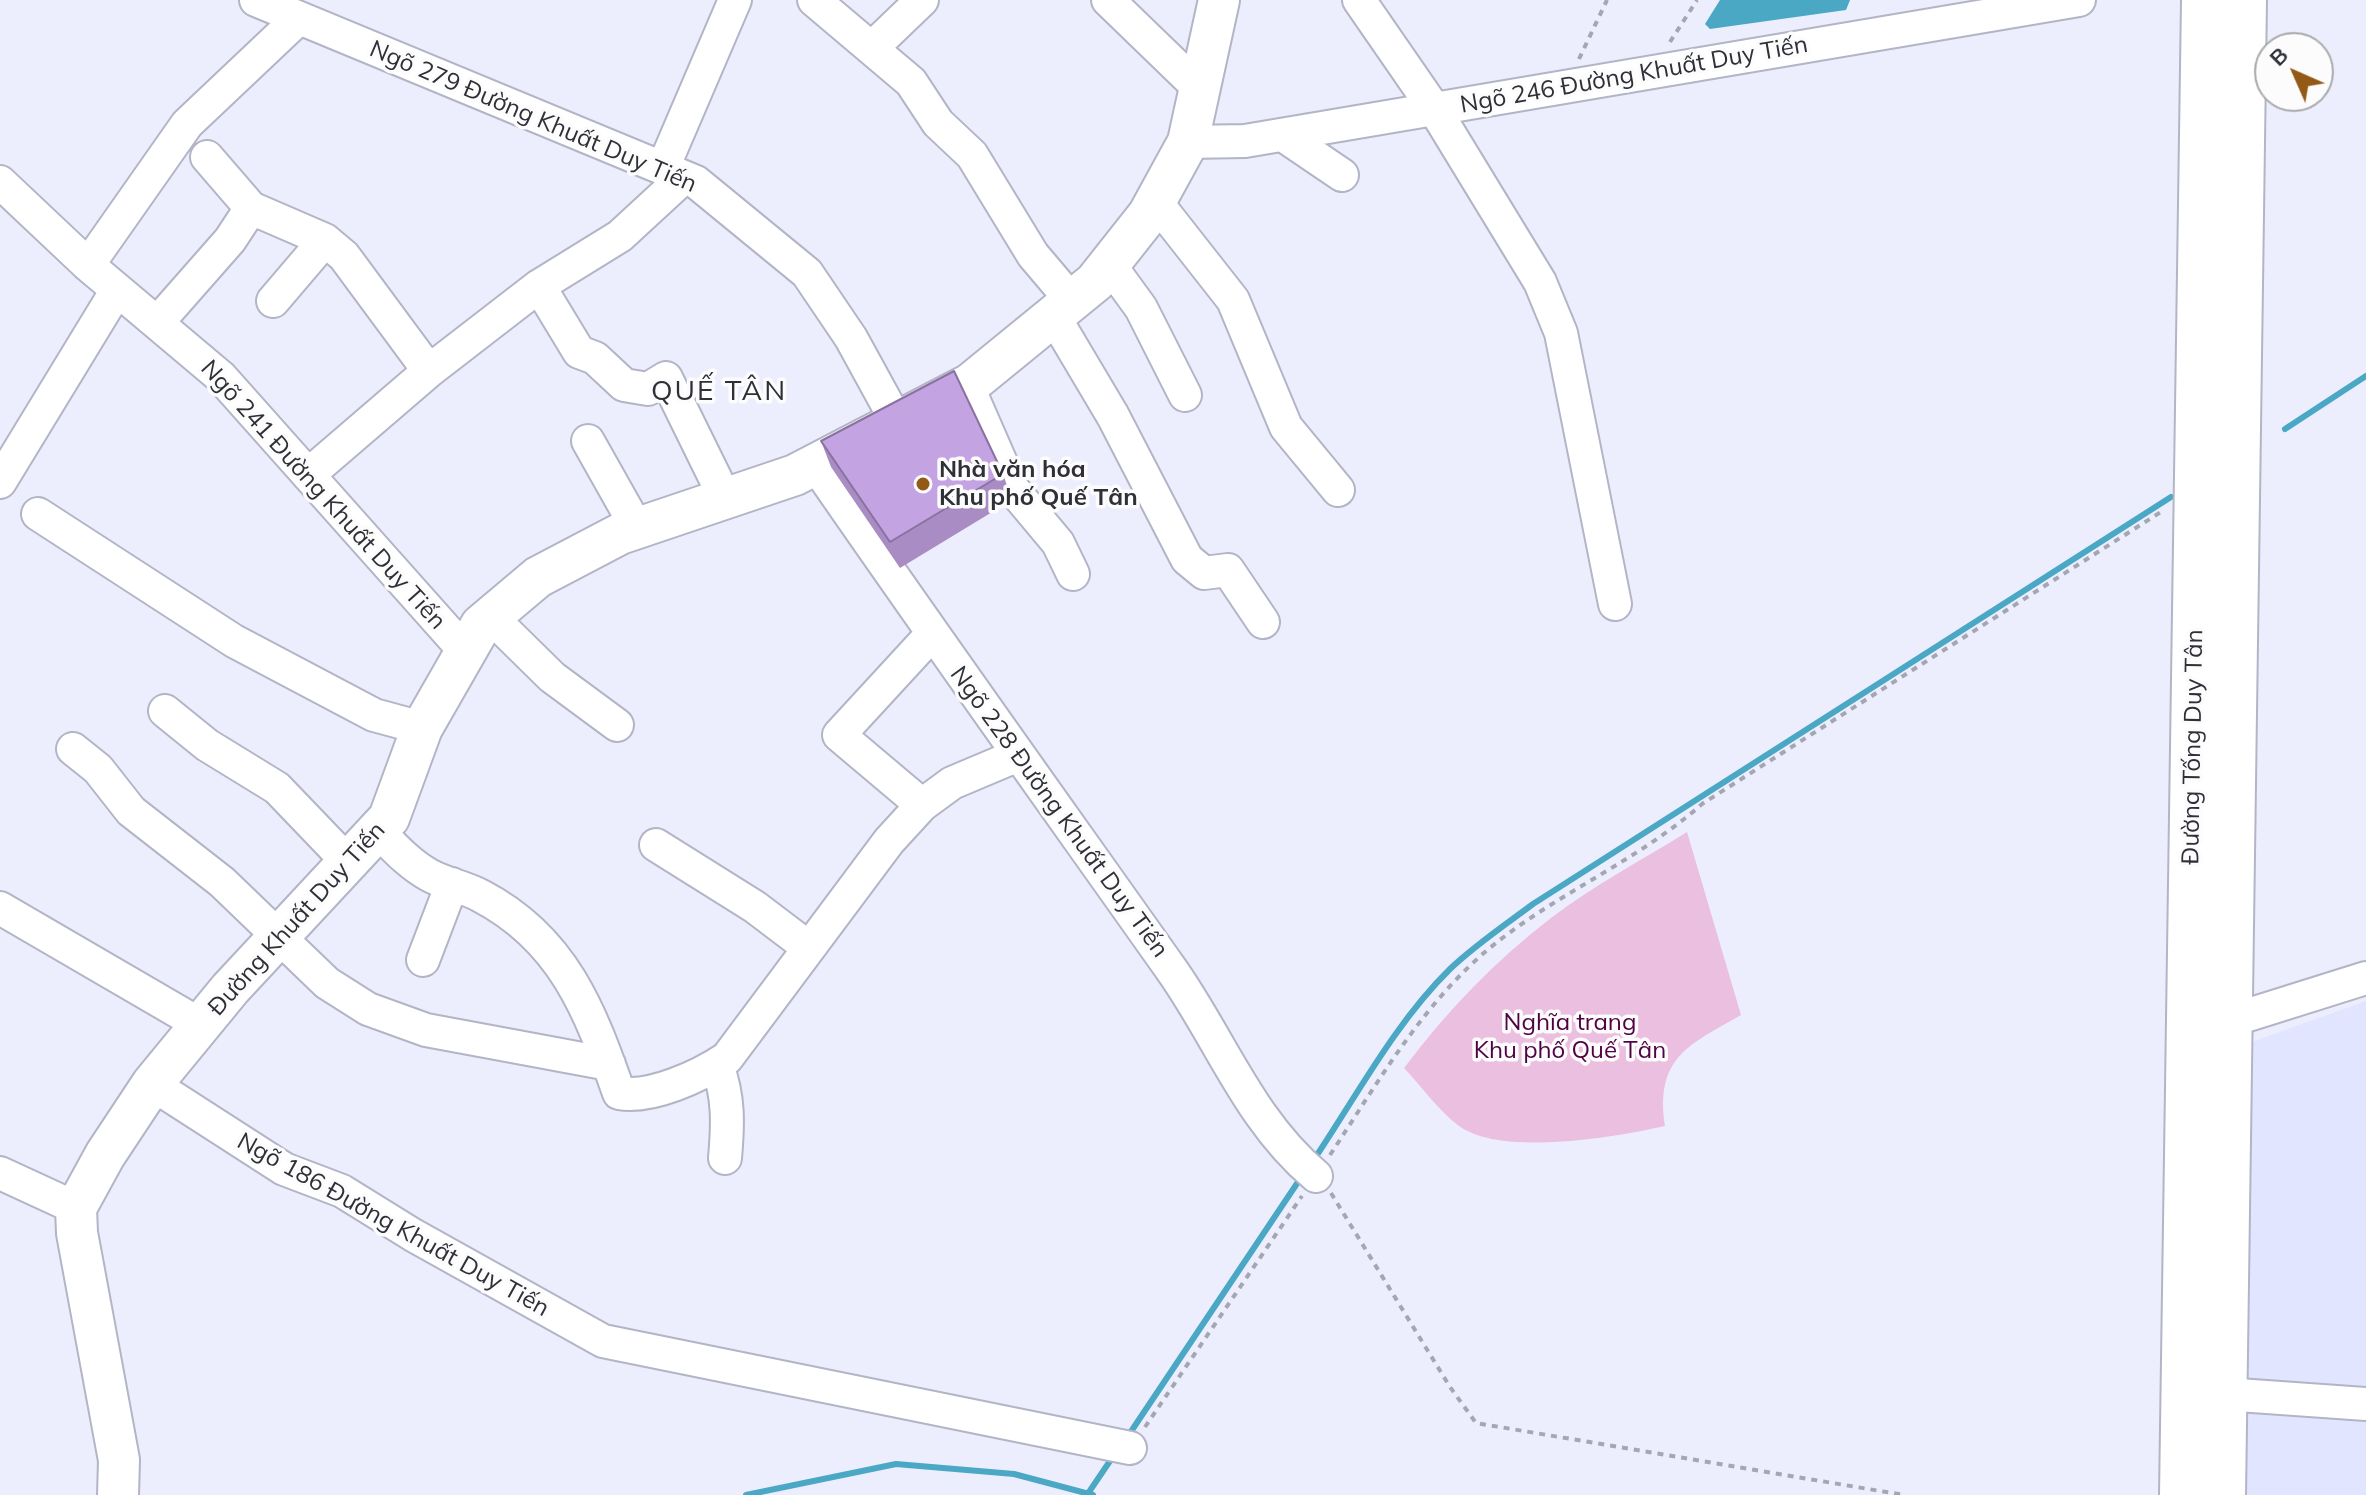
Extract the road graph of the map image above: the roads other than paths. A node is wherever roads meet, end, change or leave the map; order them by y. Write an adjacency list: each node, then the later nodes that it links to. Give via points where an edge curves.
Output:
1 (256, 0): 11 (street, Ngõ 279 Đường Khuất Duy Tiến)
2 (735, 0): 18 (street)
3 (814, 0): 12 (street)
4 (922, 0): 12 (street)
5 (1108, 0): 13 (street)
6 (1219, 0): 13 (main road, Đường Khuất Duy Tiến)
7 (1359, 0): 14 (street)
8 (2079, 0): 14 (street, Ngõ 246 Đường Khuất Duy Tiến)
9 (2204, 0): 30 (highway, Đường Tống Duy Tân)
10 (2244, 0): 30 (highway, Đường Tống Duy Tân)
11 (298, 19): 18 (street, Ngõ 279 Đường Khuất Duy Tiến); 25 (street, via 187,124)
12 (872, 48): 29 (street, via 911,82 938,123 972,155)
13 (1200, 89): 16 (main road, Đường Khuất Duy Tiến)
14 (1435, 110): 15 (street, Ngõ 246 Đường Khuất Duy Tiến); 45 (street, via 1540,282 1561,333)
15 (1283, 135): 16 (street, Ngõ 246 Đường Khuất Duy Tiến); 19 (street)
16 (1188, 142): 21 (main road, Đường Khuất Duy Tiến)
17 (207, 157): 22 (street)
18 (674, 172): 26 (street, via 620,236); 35 (street, Ngõ 279 Đường Khuất Duy Tiến, via 722,201 807,273 851,338)
19 (1342, 175)
20 (0, 182): 25 (street, Ngõ 241 Đường Khuất Duy Tiến)
21 (1156, 202): 24 (main road, Đường Khuất Duy Tiến); 40 (street, via 1221,281 1286,427)
22 (251, 208): 23 (street); 31 (street)
23 (325, 240): 28 (street); 32 (street, via 344,256)
24 (1109, 264): 29 (main road, Đường Khuất Duy Tiến); 34 (street, via 1141,308)
25 (88, 265): 27 (street, Ngõ 241 Đường Khuất Duy Tiến)
26 (539, 286): 32 (street); 41 (street, via 579,352 595,358 624,385 648,389 666,378)
27 (117, 290): 31 (street, Ngõ 241 Đường Khuất Duy Tiến); 39 (street)
28 (273, 301)
29 (1063, 308): 33 (main road, Đường Khuất Duy Tiến); 47 (street, via 1187,559 1204,573 1228,570)
30 (2220, 311): 60 (highway, Đường Tống Duy Tân); 60 (highway, Đường Tống Duy Tân, via 2197,507)
31 (157, 323): 38 (street, Ngõ 241 Đường Khuất Duy Tiến, via 221,377)
32 (429, 371): 38 (street)
33 (967, 385): 35 (main road, Đường Khuất Duy Tiến); 44 (street, via 1012,488 1058,543)
34 (1185, 395)
35 (897, 422): 37 (main road, Đường Khuất Duy Tiến)
36 (588, 441): 43 (street)
37 (815, 464): 41 (main road, Đường Khuất Duy Tiến); 48 (street, Ngõ 228 Đường Khuất Duy Tiến)
38 (308, 475): 49 (street, Ngõ 241 Đường Khuất Duy Tiến)
39 (0, 482)
40 (1338, 490)
41 (725, 498): 43 (main road, Đường Khuất Duy Tiến)
42 (38, 514): 52 (street, via 234,641 374,715)
43 (637, 528): 46 (main road, Đường Khuất Duy Tiến, via 538,577)
44 (1073, 574)
45 (1615, 604)
46 (491, 617): 49 (main road, Đường Khuất Duy Tiến); 51 (street, via 552,677)
47 (1263, 622)
48 (932, 634): 54 (street, Ngõ 228 Đường Khuất Duy Tiến); 55 (street, via 839,735)
49 (465, 651): 52 (main road, Đường Khuất Duy Tiến)
50 (165, 711): 58 (street, via 207,745 277,788)
51 (617, 725)
52 (422, 728): 56 (main road, Đường Khuất Duy Tiến, via 389,818)
53 (73, 749): 62 (street, via 98,769 131,811)
54 (1016, 756): 55 (street, via 952,783); 72 (street, Ngõ 228 Đường Khuất Duy Tiến, via 1179,981 1263,1122)
55 (922, 805): 63 (street)
56 (378, 831): 58 (main road, Đường Khuất Duy Tiến); 59 (street, via 409,862)
57 (656, 845): 63 (street)
58 (348, 862): 62 (main road, Đường Khuất Duy Tiến)
59 (452, 884): 64 (street); 69 (street, via 519,919 553,951 580,995)
60 (2211, 901): 66 (highway, Đường Tống Duy Tân); 79 (highway, Đường Tống Duy Tân)
61 (0, 908): 67 (street)
62 (281, 935): 67 (main road, Đường Khuất Duy Tiến); 69 (street, via 327,983 368,1009 426,1030)
63 (809, 948): 68 (street)
64 (423, 960)
65 (2366, 978): 66 (street)
66 (2229, 1021): 75 (highway, Đường Tống Duy Tân)
67 (201, 1025): 70 (main road, Đường Khuất Duy Tiến)
68 (717, 1065): 69 (street, via 634,1096); 71 (street, via 726,1090)
69 (614, 1078)
70 (152, 1084): 74 (main road, Đường Khuất Duy Tiến); 77 (street, Ngõ 186 Đường Khuất Duy Tiến, via 284,1169 342,1191 591,1336)
71 (725, 1158)
72 (1308, 1169)
73 (0, 1173): 74 (street)
74 (76, 1208): 78 (main road, via 119,1460)
75 (2224, 1394): 76 (street); 80 (highway, Đường Tống Duy Tân)
76 (2366, 1404)
77 (1121, 1446)
78 (118, 1495)
79 (2182, 1495)
80 (2223, 1495)

